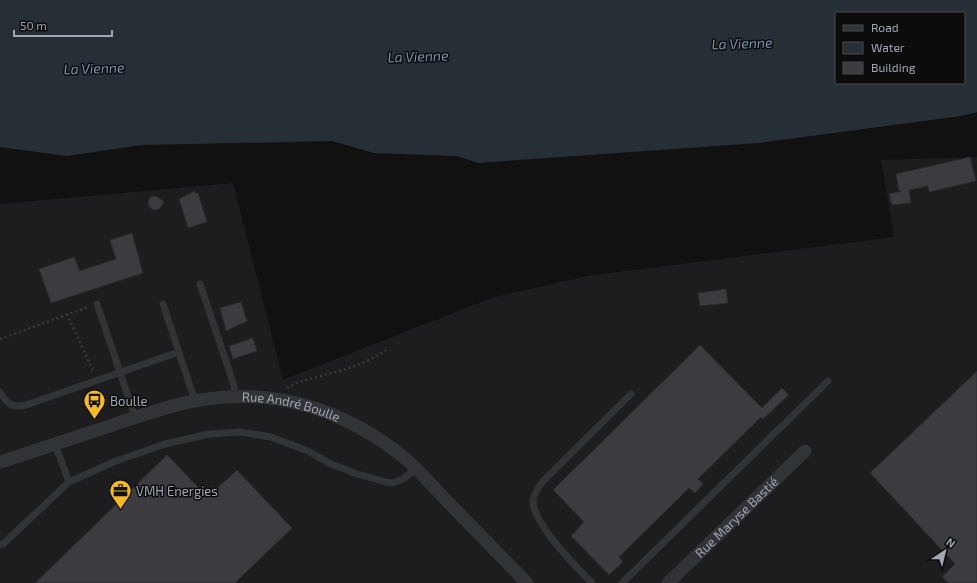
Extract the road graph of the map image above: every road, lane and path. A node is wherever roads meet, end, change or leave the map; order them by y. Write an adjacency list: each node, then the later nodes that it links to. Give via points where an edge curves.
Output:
1 (200, 284): 13 (lane)
2 (97, 304): 4 (path); 8 (lane)
3 (163, 304): 7 (lane)
4 (67, 314): 5 (path); 9 (path)
5 (0, 339)
6 (386, 350): 14 (path, via 362,364 290,386)
7 (179, 352): 8 (lane); 15 (lane)
8 (120, 373): 9 (lane); 16 (lane)
9 (98, 380): 11 (lane, via 26,406 11,405)
10 (828, 381): 25 (lane)
11 (0, 392)
12 (631, 394): 24 (lane, via 543,481 533,499 534,509 540,521 563,552)
13 (236, 397): 14 (street, Rue André Boulle); 15 (street, Rue André Boulle)
14 (278, 399): 20 (street, Rue André Boulle, via 294,402 352,423 380,439)
15 (195, 401): 16 (street, Rue André Boulle)
16 (135, 417): 17 (street, Rue André Boulle)
17 (55, 444): 19 (street, Rue André Boulle); 21 (lane)
18 (805, 451): 26 (street, Rue Maryse Bastié)
19 (0, 462)
20 (416, 469): 21 (lane, via 403,479 392,483 386,482 331,464 308,451 271,437 241,432 209,434 166,444 116,461); 23 (street, Rue André Boulle)
21 (69, 482): 22 (lane)
22 (0, 546)
23 (526, 583)
24 (592, 583)
25 (622, 583)
26 (668, 583)

